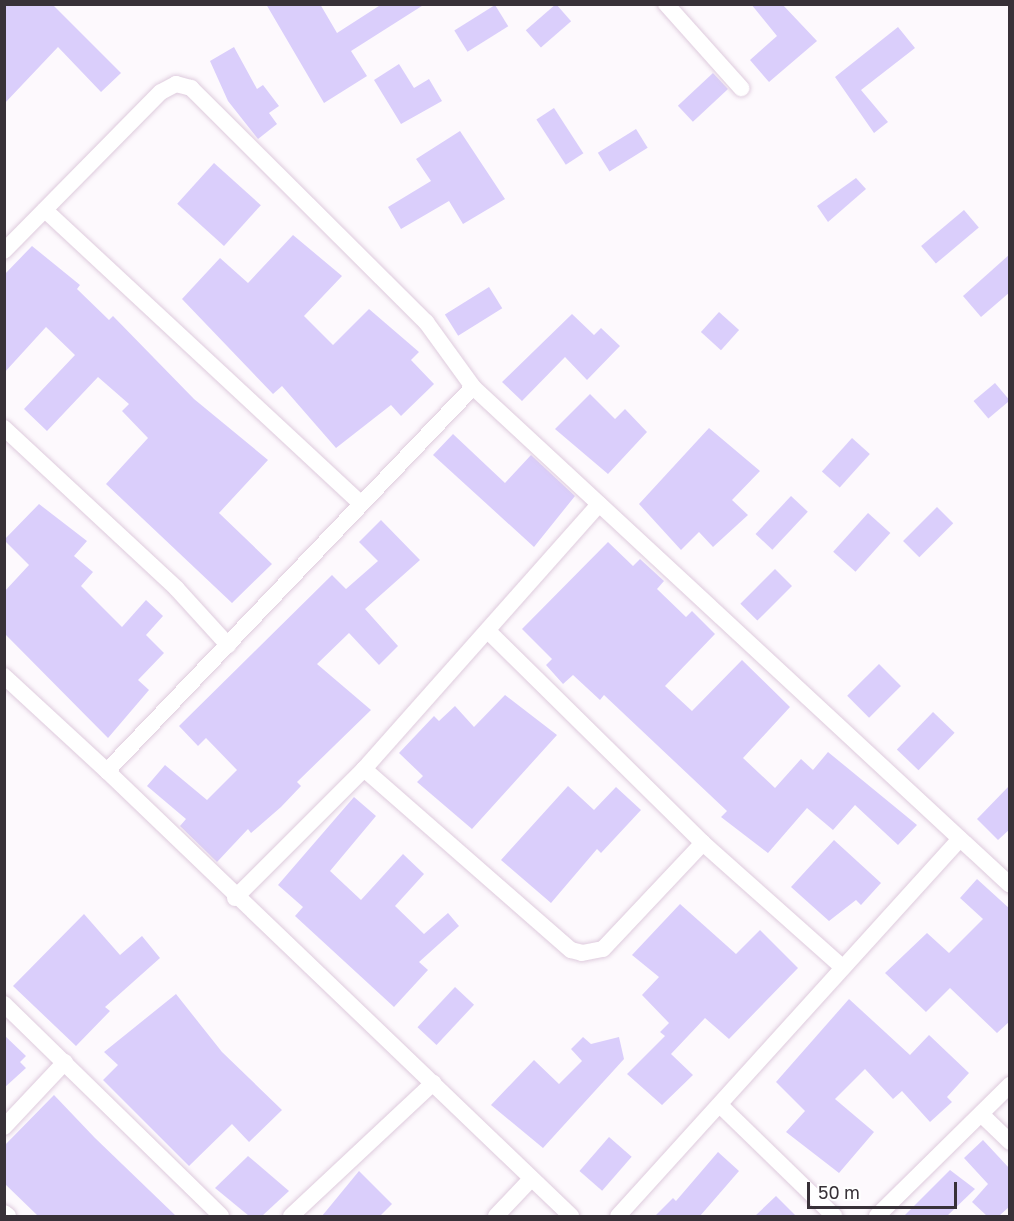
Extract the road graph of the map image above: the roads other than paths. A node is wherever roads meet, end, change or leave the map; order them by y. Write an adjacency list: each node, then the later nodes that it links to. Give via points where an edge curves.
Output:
1 (666, 4): 2 (street)
2 (741, 88)
3 (45, 210): 4 (street); 5 (street, via 161,92 176,84 192,88 426,322); 7 (street)
4 (4, 251)
5 (473, 387): 7 (street); 8 (street)
6 (4, 428): 10 (street, via 177,589)
7 (359, 502): 10 (street)
8 (599, 504): 9 (street); 14 (street)
9 (488, 631): 12 (street); 15 (street)
10 (228, 645): 13 (street)
11 (4, 676): 13 (street)
12 (364, 769): 15 (street, via 571,950 582,953 603,949); 17 (street)
13 (107, 771): 17 (street)
14 (960, 839): 16 (street); 18 (street)
15 (703, 843): 18 (street)
16 (1010, 885)
17 (235, 898): 21 (street)
18 (841, 966): 23 (street)
19 (4, 1004): 20 (street)
20 (65, 1062): 25 (street); 30 (street)
21 (432, 1083): 27 (street); 31 (street)
22 (1010, 1085): 24 (street)
23 (721, 1106): 34 (street); 35 (street)
24 (981, 1113): 26 (street); 36 (street)
25 (4, 1127)
26 (1010, 1142)
27 (531, 1179): 32 (street); 33 (street)
28 (4, 1213): 29 (street)
29 (8, 1216)
30 (221, 1216)
31 (291, 1216)
32 (496, 1216)
33 (571, 1216)
34 (618, 1216)
35 (834, 1216)
36 (877, 1216)

